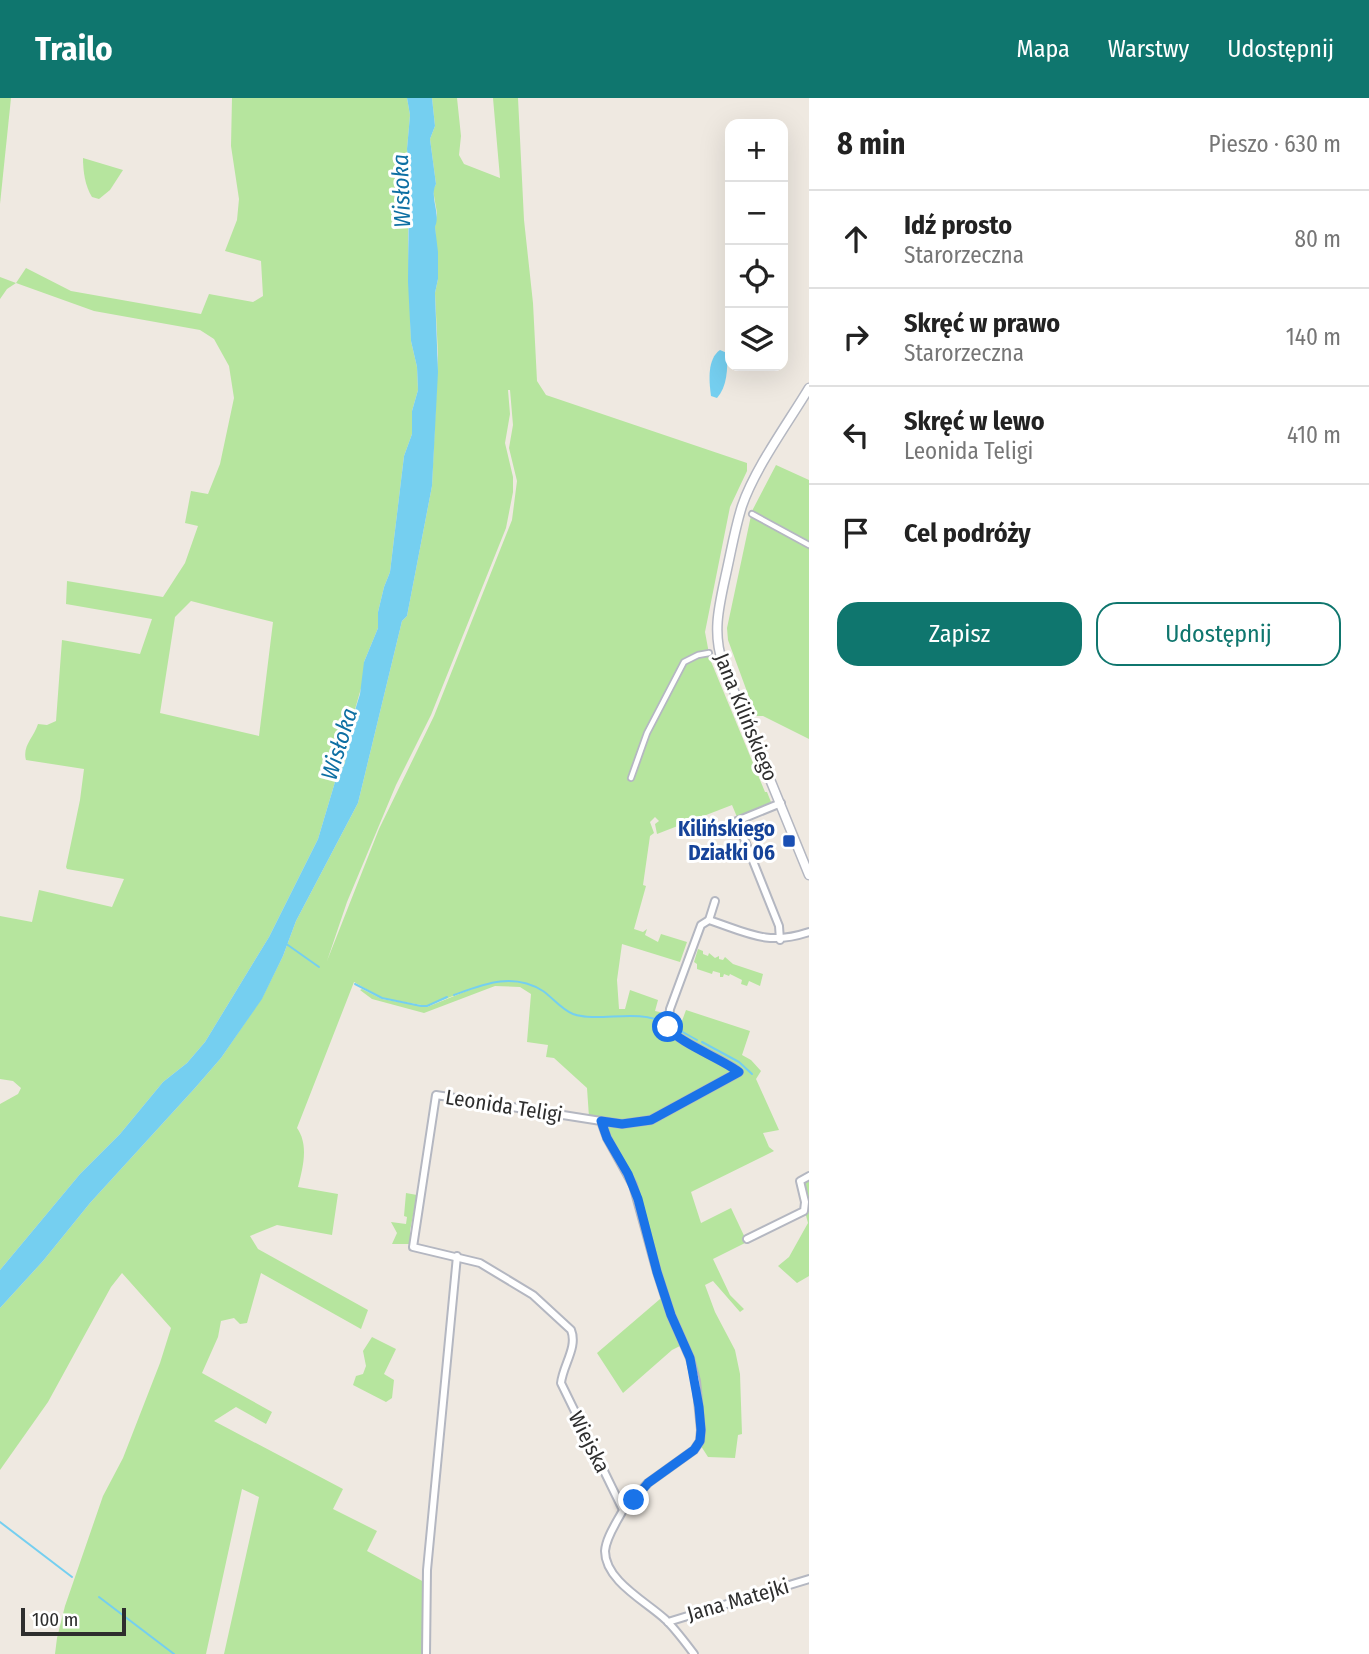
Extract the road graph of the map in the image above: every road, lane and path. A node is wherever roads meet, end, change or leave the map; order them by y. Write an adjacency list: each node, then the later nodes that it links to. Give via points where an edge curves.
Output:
1 (809, 388): 6 (street, Jana Kilińskiego, via 743,505 716,636)
2 (752, 514): 3 (street)
3 (809, 545)
4 (709, 653): 5 (street, via 684,662 647,733)
5 (631, 778)
6 (780, 803): 7 (street, Jana Kilińskiego); 11 (street, Jana Kilińskiego, via 737,821 779,926)
7 (809, 875)
8 (715, 901): 9 (street)
9 (709, 920): 11 (street); 12 (street, via 698,929 667,1018 668,1027 674,1035 739,1072 651,1120)
10 (809, 932): 11 (street)
11 (780, 940)
12 (601, 1121): 15 (street, Leonida Teligi, via 436,1095 413,1247); 16 (street, via 635,1192 671,1315 690,1358 701,1430 694,1450 648,1483)
13 (809, 1176): 14 (street, via 800,1181 804,1210)
14 (747, 1239)
15 (457, 1256): 16 (street, Wiejska, via 513,1281 571,1330 573,1345 561,1383); 20 (street, via 427,1570)
16 (623, 1510): 18 (street, via 605,1551 609,1564 628,1591)
17 (809, 1580): 18 (street, Jana Matejki)
18 (668, 1622): 19 (street)
19 (691, 1651): 21 (street)
20 (426, 1654)
21 (680, 1654)

